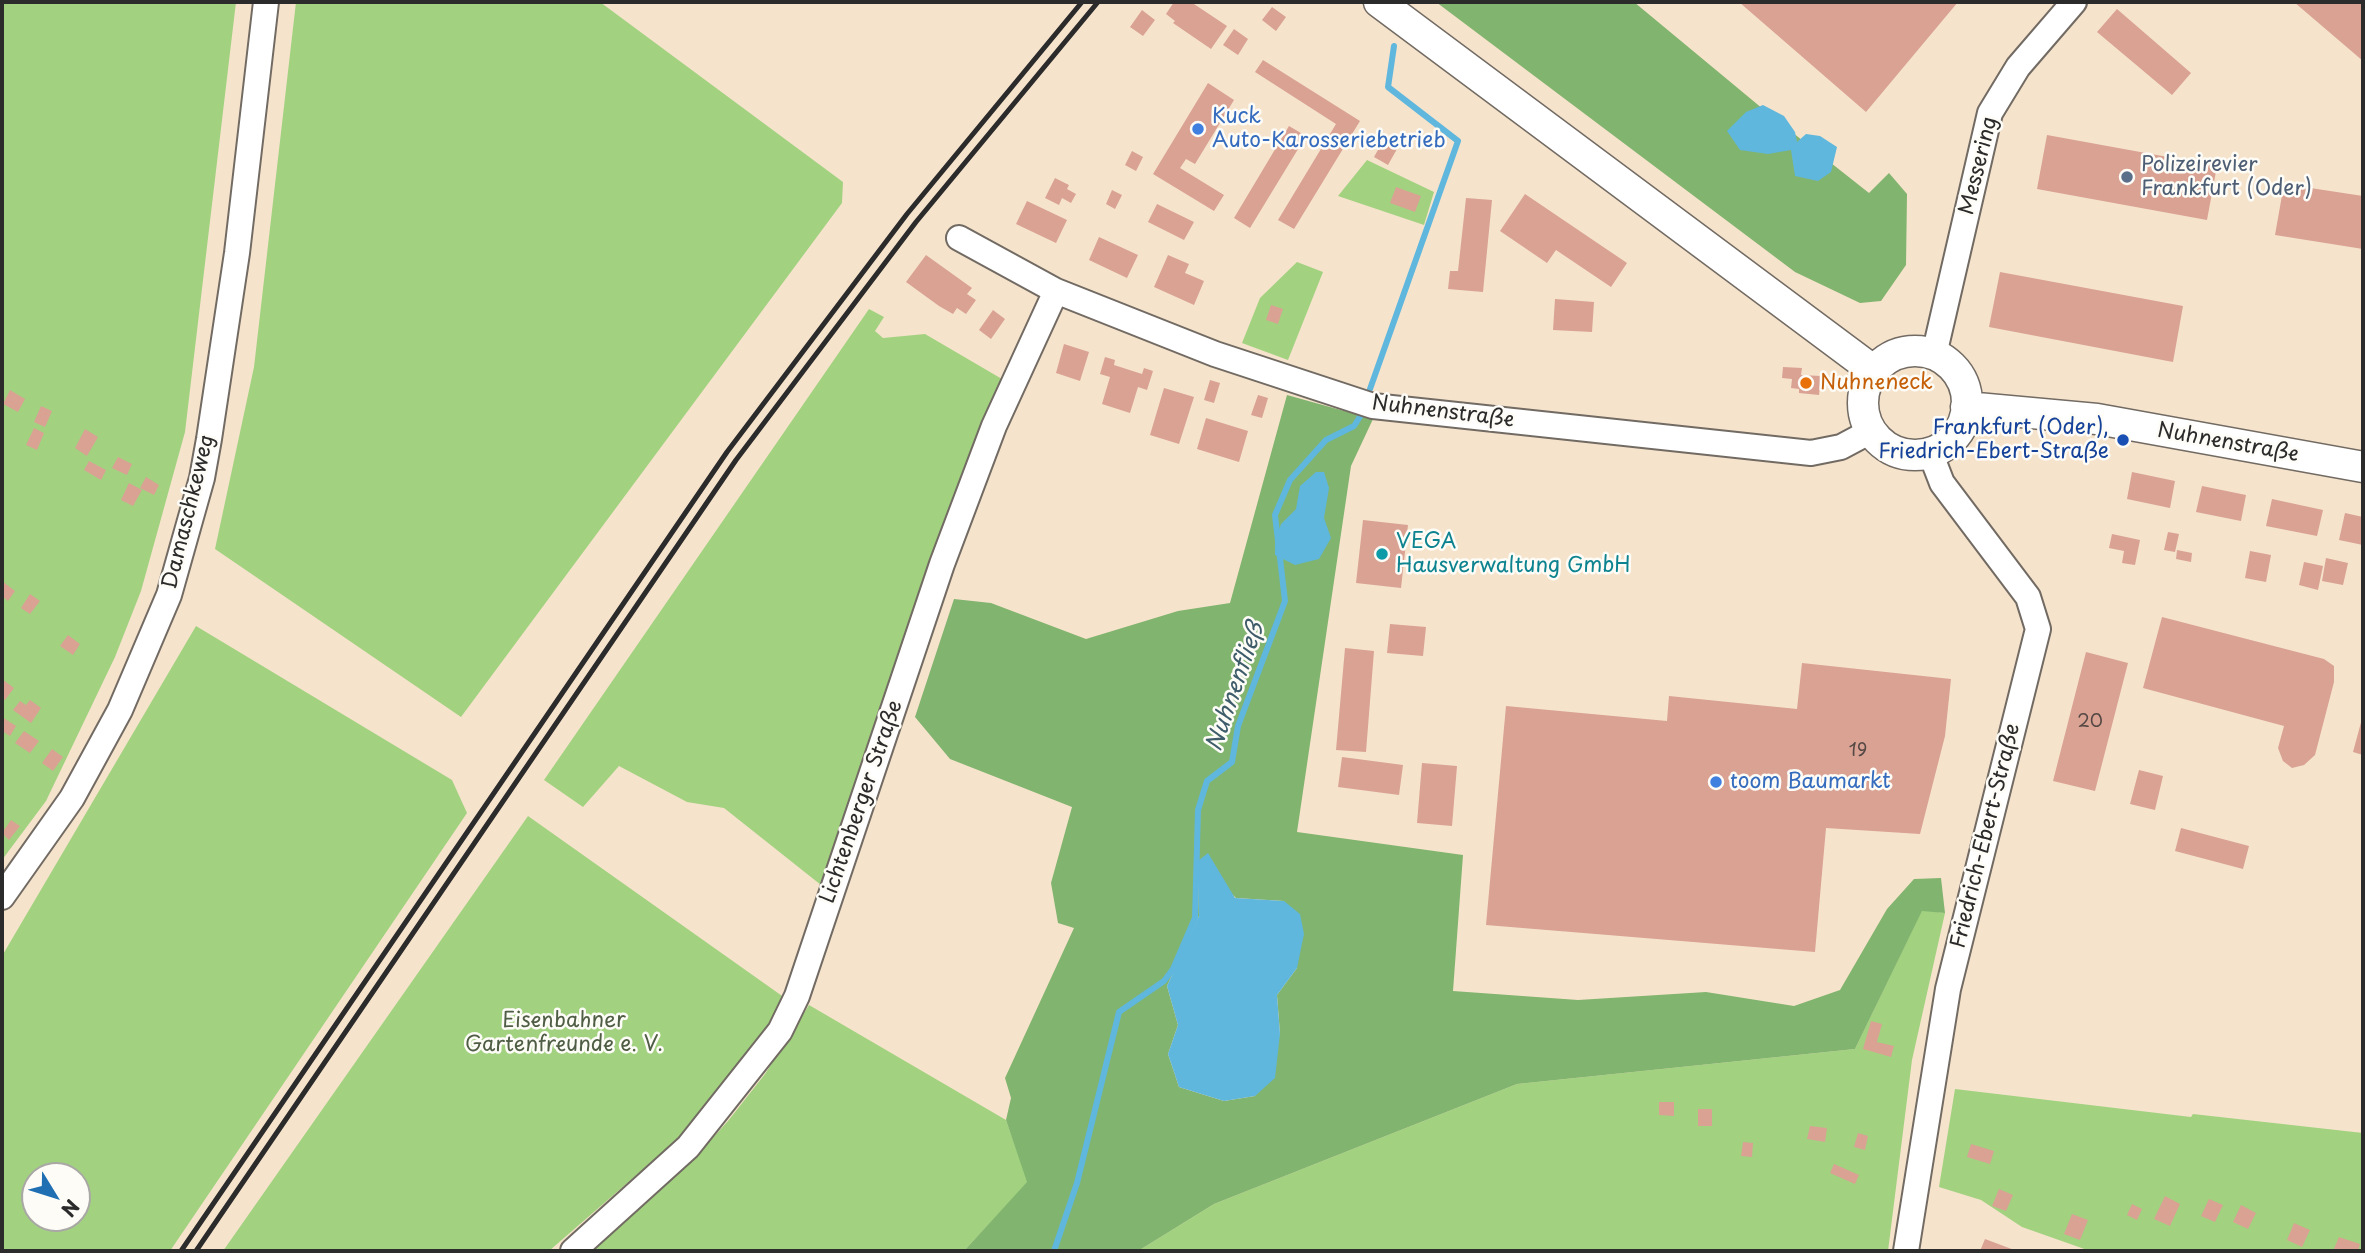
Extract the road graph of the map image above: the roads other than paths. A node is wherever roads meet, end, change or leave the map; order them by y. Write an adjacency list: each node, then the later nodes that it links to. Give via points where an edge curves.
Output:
1 (266, 2): 12 (street, Damaschkeweg, via 237,253 209,439 169,595 120,709 72,798)
2 (1378, 2): 7 (main road)
3 (2074, 2): 6 (street, Messering, via 2018,67 1990,113)
4 (958, 238): 5 (street, Nuhnenstraße)
5 (1056, 291): 9 (street, Nuhnenstraße, via 1215,354 1373,406 1811,453 1841,447); 13 (street, Lichtenberger Straße, via 994,426 942,564 797,996 780,1031 688,1147)
6 (1934, 355): 7 (main road, via 1909,351); 8 (main road, via 1959,376)
7 (1874, 371): 9 (main road, via 1863,407)
8 (1966, 407): 10 (main road, via 1955,435); 11 (main road, Nuhnenstraße, via 2097,419)
9 (1871, 430): 10 (main road, via 1897,452)
10 (1930, 452): 14 (street, Friedrich-Ebert-Straße, via 1942,483 2028,597 2038,629 1948,989)
11 (2363, 467)
12 (2, 897)
13 (573, 1251)
14 (1906, 1251)

